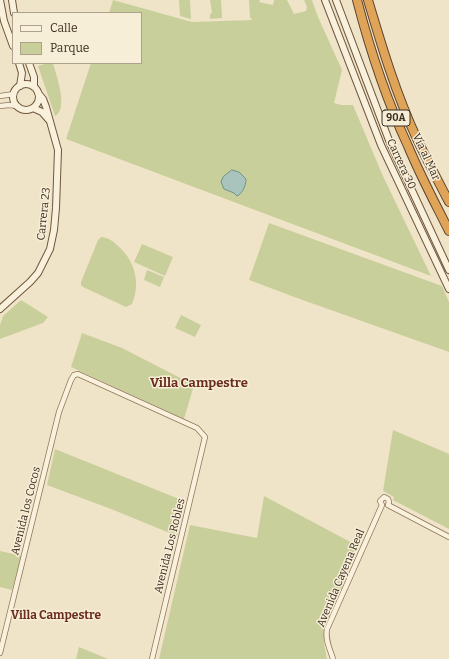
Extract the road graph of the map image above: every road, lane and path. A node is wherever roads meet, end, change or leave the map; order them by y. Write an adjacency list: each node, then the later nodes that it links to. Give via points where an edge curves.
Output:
1 (0, 0): 8 (main road)
2 (12, 0): 7 (main road)
3 (325, 0): 22 (main road, Carrera 30, via 380,145)
4 (336, 0): 21 (main road, Carrera 30, via 390,144)
5 (357, 0): 20 (highway, Vía al Mar / 90A, via 370,49 386,93)
6 (368, 0): 19 (highway, Vía al Mar / 90A, via 405,109)
7 (14, 12)
8 (12, 43)
9 (19, 64): 11 (main road, via 22,73)
10 (29, 64): 12 (main road, Carrera 23)
11 (20, 86): 12 (main road, via 29,85); 13 (main road)
12 (36, 90): 17 (main road, via 38,100); 18 (main road, Carrera 23, via 43,100)
13 (14, 94): 14 (street); 16 (main road)
14 (0, 96)
15 (0, 106): 16 (street)
16 (18, 106): 17 (main road, via 27,110)
17 (33, 108): 18 (main road, Carrera 23, via 44,114)
18 (52, 128): 23 (main road, Carrera 23, via 58,155 56,208 50,249 38,273)
19 (449, 202)
20 (449, 231)
21 (449, 270)
22 (449, 289)
23 (0, 309)
24 (74, 375): 28 (street, Avenida los Cocos, via 59,412); 29 (street, Avenida Los Robles, via 78,374 197,428 206,437)
25 (381, 503): 26 (street); 26 (street, via 383,498 387,498); 30 (street, Avenida Cayena Real, via 327,630)
26 (388, 505): 27 (street)
27 (449, 536)
28 (0, 653)
29 (152, 659)
30 (333, 659)

